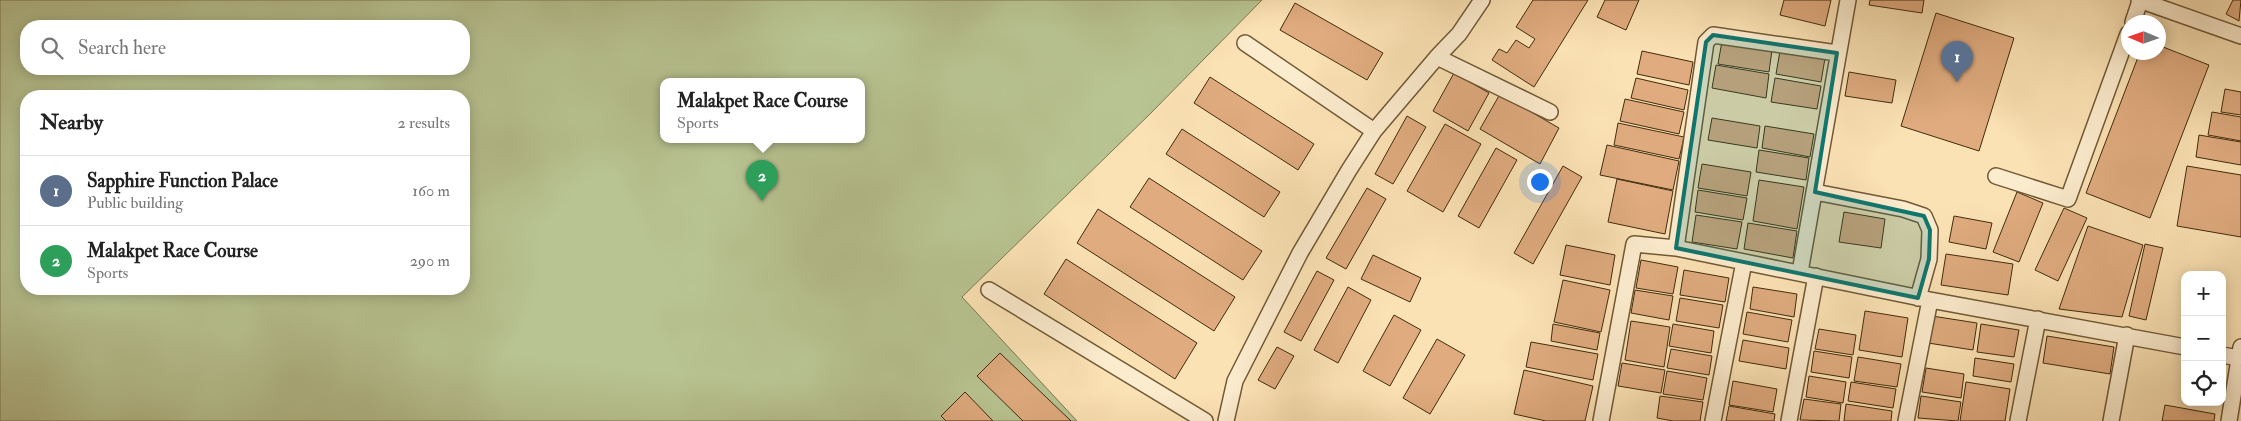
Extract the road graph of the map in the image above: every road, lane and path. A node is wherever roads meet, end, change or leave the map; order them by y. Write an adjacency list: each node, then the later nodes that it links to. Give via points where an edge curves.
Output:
1 (1482, 0): 9 (street, via 1459,34)
2 (1848, 0): 7 (street)
3 (2140, 0): 4 (street); 5 (street)
4 (2135, 15)
5 (2241, 36)
6 (1245, 42): 11 (street)
7 (1837, 53): 13 (street); 14 (street, via 1713,35 1706,42)
8 (2121, 53): 12 (street, via 2068,199)
9 (1437, 56): 10 (street); 11 (street)
10 (1550, 112)
11 (1374, 132): 26 (street, via 1296,261 1236,381)
12 (1996, 176)
13 (1815, 192): 16 (street); 19 (street, via 1924,216 1930,230 1930,259)
14 (1676, 248): 15 (street); 27 (street, via 1634,244)
15 (1744, 262): 16 (street); 28 (street)
16 (1800, 272): 17 (street)
17 (1816, 276): 19 (street); 29 (street)
18 (989, 290): 25 (street)
19 (1924, 299): 20 (street); 30 (street)
20 (2038, 319): 21 (street); 31 (street)
21 (2127, 335): 22 (street); 32 (street)
22 (2181, 346)
23 (2240, 352): 24 (street); 33 (street)
24 (2226, 354)
25 (1205, 421)
26 (1226, 421)
27 (1602, 421)
28 (1713, 421)
29 (1789, 421)
30 (1906, 421)
31 (2018, 421)
32 (2111, 421)
33 (2229, 421)

